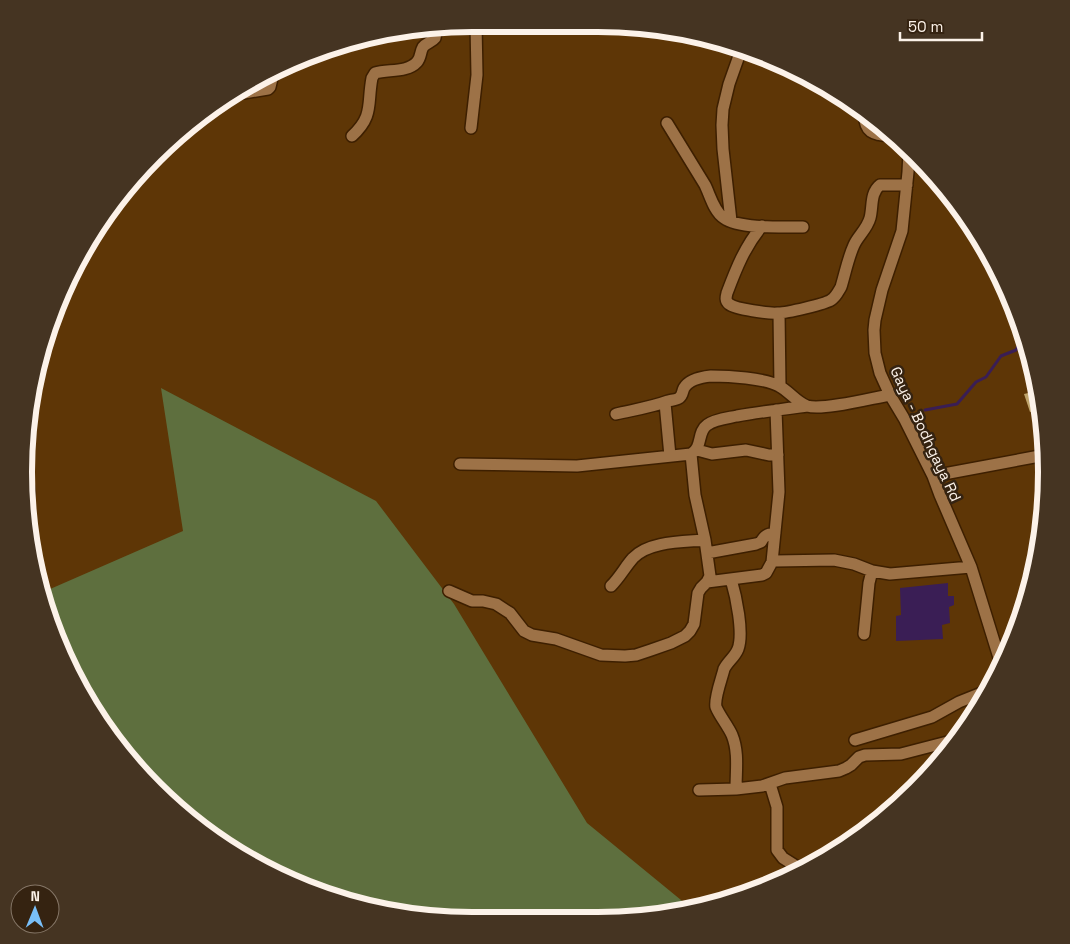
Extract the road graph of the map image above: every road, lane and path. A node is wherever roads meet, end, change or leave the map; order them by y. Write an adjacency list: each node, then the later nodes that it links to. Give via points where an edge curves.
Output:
1 (476, 32): 8 (street, via 477,75)
2 (436, 34): 10 (street, via 436,38 424,46 416,63 408,68 375,73 367,116)
3 (739, 56): 13 (street, via 723,109)
4 (271, 81): 5 (street, via 268,89)
5 (251, 92)
6 (667, 122): 13 (street, via 719,214)
7 (864, 122): 9 (street, via 868,130)
8 (471, 128)
9 (879, 134)
10 (352, 136)
11 (908, 161): 12 (street, Gaya - Bodhgaya Rd)
12 (907, 185): 16 (street, via 880,185 876,188 868,224 855,244 837,294 824,303); 18 (street, Gaya - Bodhgaya Rd, via 902,231 882,290 874,330 878,365)
13 (730, 221): 14 (street)
14 (762, 226): 15 (street); 16 (street, via 741,259 726,298 730,305)
15 (803, 227)
16 (779, 314): 17 (street)
17 (780, 386): 19 (street, via 754,379 706,377 687,384 682,396); 20 (street)
18 (890, 395): 20 (street, via 830,406); 28 (street, Gaya - Bodhgaya Rd)
19 (665, 403): 22 (street); 25 (street)
20 (807, 406): 21 (street)
21 (776, 410): 23 (street, via 706,425); 24 (street)
22 (616, 414)
23 (694, 452): 24 (street, via 712,454 746,450); 25 (street); 30 (street, via 695,495)
24 (778, 455): 29 (street)
25 (670, 456): 27 (street, via 577,466)
26 (1037, 457): 28 (street)
27 (460, 464)
28 (933, 476): 33 (street, Gaya - Bodhgaya Rd)
29 (775, 533): 31 (street, via 768,534 756,544); 32 (street)
30 (705, 540): 31 (street); 37 (street, via 666,544 641,551)
31 (707, 553): 36 (street)
32 (772, 562): 34 (street, via 834,560); 35 (street, via 762,576)
33 (971, 567): 34 (street, via 890,574); 40 (street, Gaya - Bodhgaya Rd)
34 (872, 571): 39 (street)
35 (731, 579): 36 (street); 45 (street, via 738,610 739,644 724,669 716,706 735,743)
36 (708, 582): 38 (street, via 698,592 694,624 685,636 636,655 625,656 601,655 556,639 532,635 496,604 472,600)
37 (611, 586)
38 (449, 591)
39 (864, 634)
40 (998, 654)
41 (977, 695): 42 (street, via 932,716)
42 (856, 740)
43 (944, 743): 44 (street, via 901,754 865,755 839,771 785,778)
44 (770, 784): 45 (street); 47 (street, via 777,807 777,850)
45 (736, 789): 46 (street)
46 (699, 790)
47 (794, 865)

